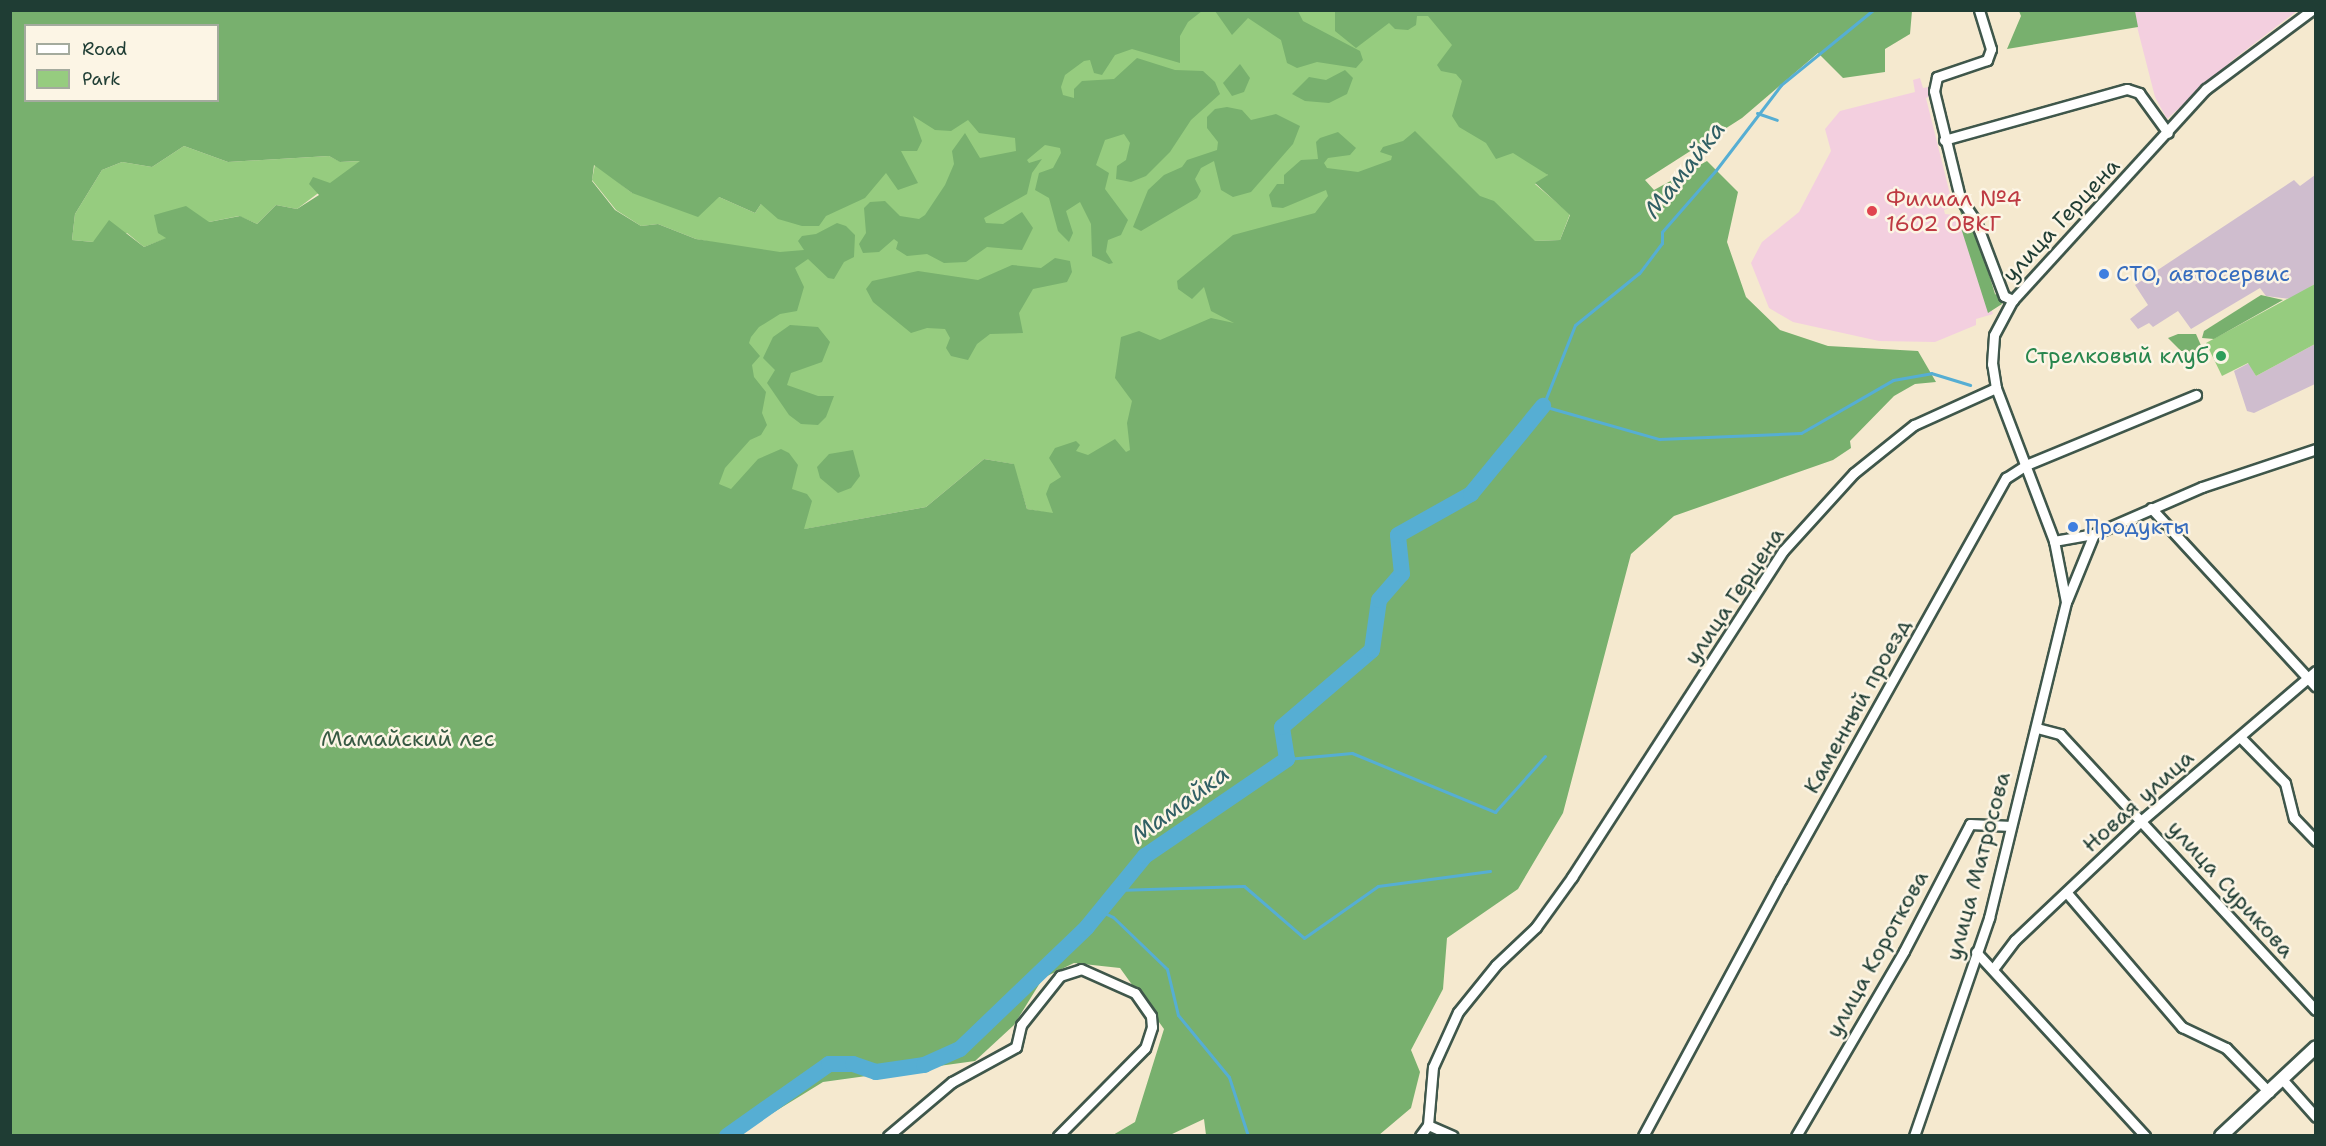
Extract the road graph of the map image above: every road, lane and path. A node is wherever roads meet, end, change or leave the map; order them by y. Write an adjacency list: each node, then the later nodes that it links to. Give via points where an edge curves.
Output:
1 (1979, 10): 4 (street, via 1991,49 1986,60 1937,76 1934,91)
2 (2312, 10): 3 (street, улица Герцена, via 2222,75)
3 (2168, 133): 4 (street, via 2139,93 2127,89); 5 (street, улица Герцена)
4 (1944, 140): 5 (street, via 1960,198 1976,222 2004,297)
5 (2013, 300): 6 (street, улица Герцена, via 1994,335 1992,364)
6 (1996, 388): 9 (street, улица Матросова); 30 (street, улица Герцена, via 1914,425 1854,473 1783,551 1572,877 1536,927 1496,965 1458,1012 1433,1067)
7 (2196, 395): 9 (street, Каменный проезд)
8 (2316, 449): 10 (street)
9 (2025, 465): 12 (street, улица Матросова); 35 (street, Каменный проезд, via 2007,478 1989,508)
10 (2151, 508): 11 (street); 15 (street)
11 (2094, 534): 12 (street); 13 (street, улица Матросова)
12 (2054, 541): 13 (street, улица Матросова)
13 (2066, 602): 17 (street, улица Матросова)
14 (2316, 671): 15 (street, Новая улица)
15 (2307, 677): 16 (street); 18 (street, Новая улица)
16 (2316, 687)
17 (2037, 728): 19 (street, улица Сурикова, via 2060,734); 20 (street, улица Матросова)
18 (2240, 737): 19 (street, Новая улица); 21 (street, via 2285,783 2294,818)
19 (2142, 820): 22 (street, Новая улица); 25 (street, улица Сурикова)
20 (2011, 826): 23 (street, улица Матросова); 36 (street, улица Короткова, via 1970,824 1904,951)
21 (2316, 841)
22 (2067, 893): 24 (street, Новая улица, via 2015,940); 28 (street, via 2182,1028 2226,1048)
23 (1976, 952): 24 (street); 37 (street, улица Матросова)
24 (1993, 969): 38 (street)
25 (2316, 1010)
26 (2316, 1047): 27 (main road)
27 (2282, 1079): 28 (main road); 29 (street)
28 (2269, 1092): 39 (main road)
29 (2316, 1117)
30 (1428, 1125): 33 (street); 34 (street)
31 (888, 1136): 32 (street, via 952,1082 1016,1047 1022,1025 1060,976 1081,969 1135,993 1151,1016 1152,1027 1145,1048)
32 (1058, 1136)
33 (1420, 1136)
34 (1453, 1136)
35 (1643, 1136)
36 (1796, 1136)
37 (1914, 1136)
38 (2145, 1136)
39 (2221, 1136)

